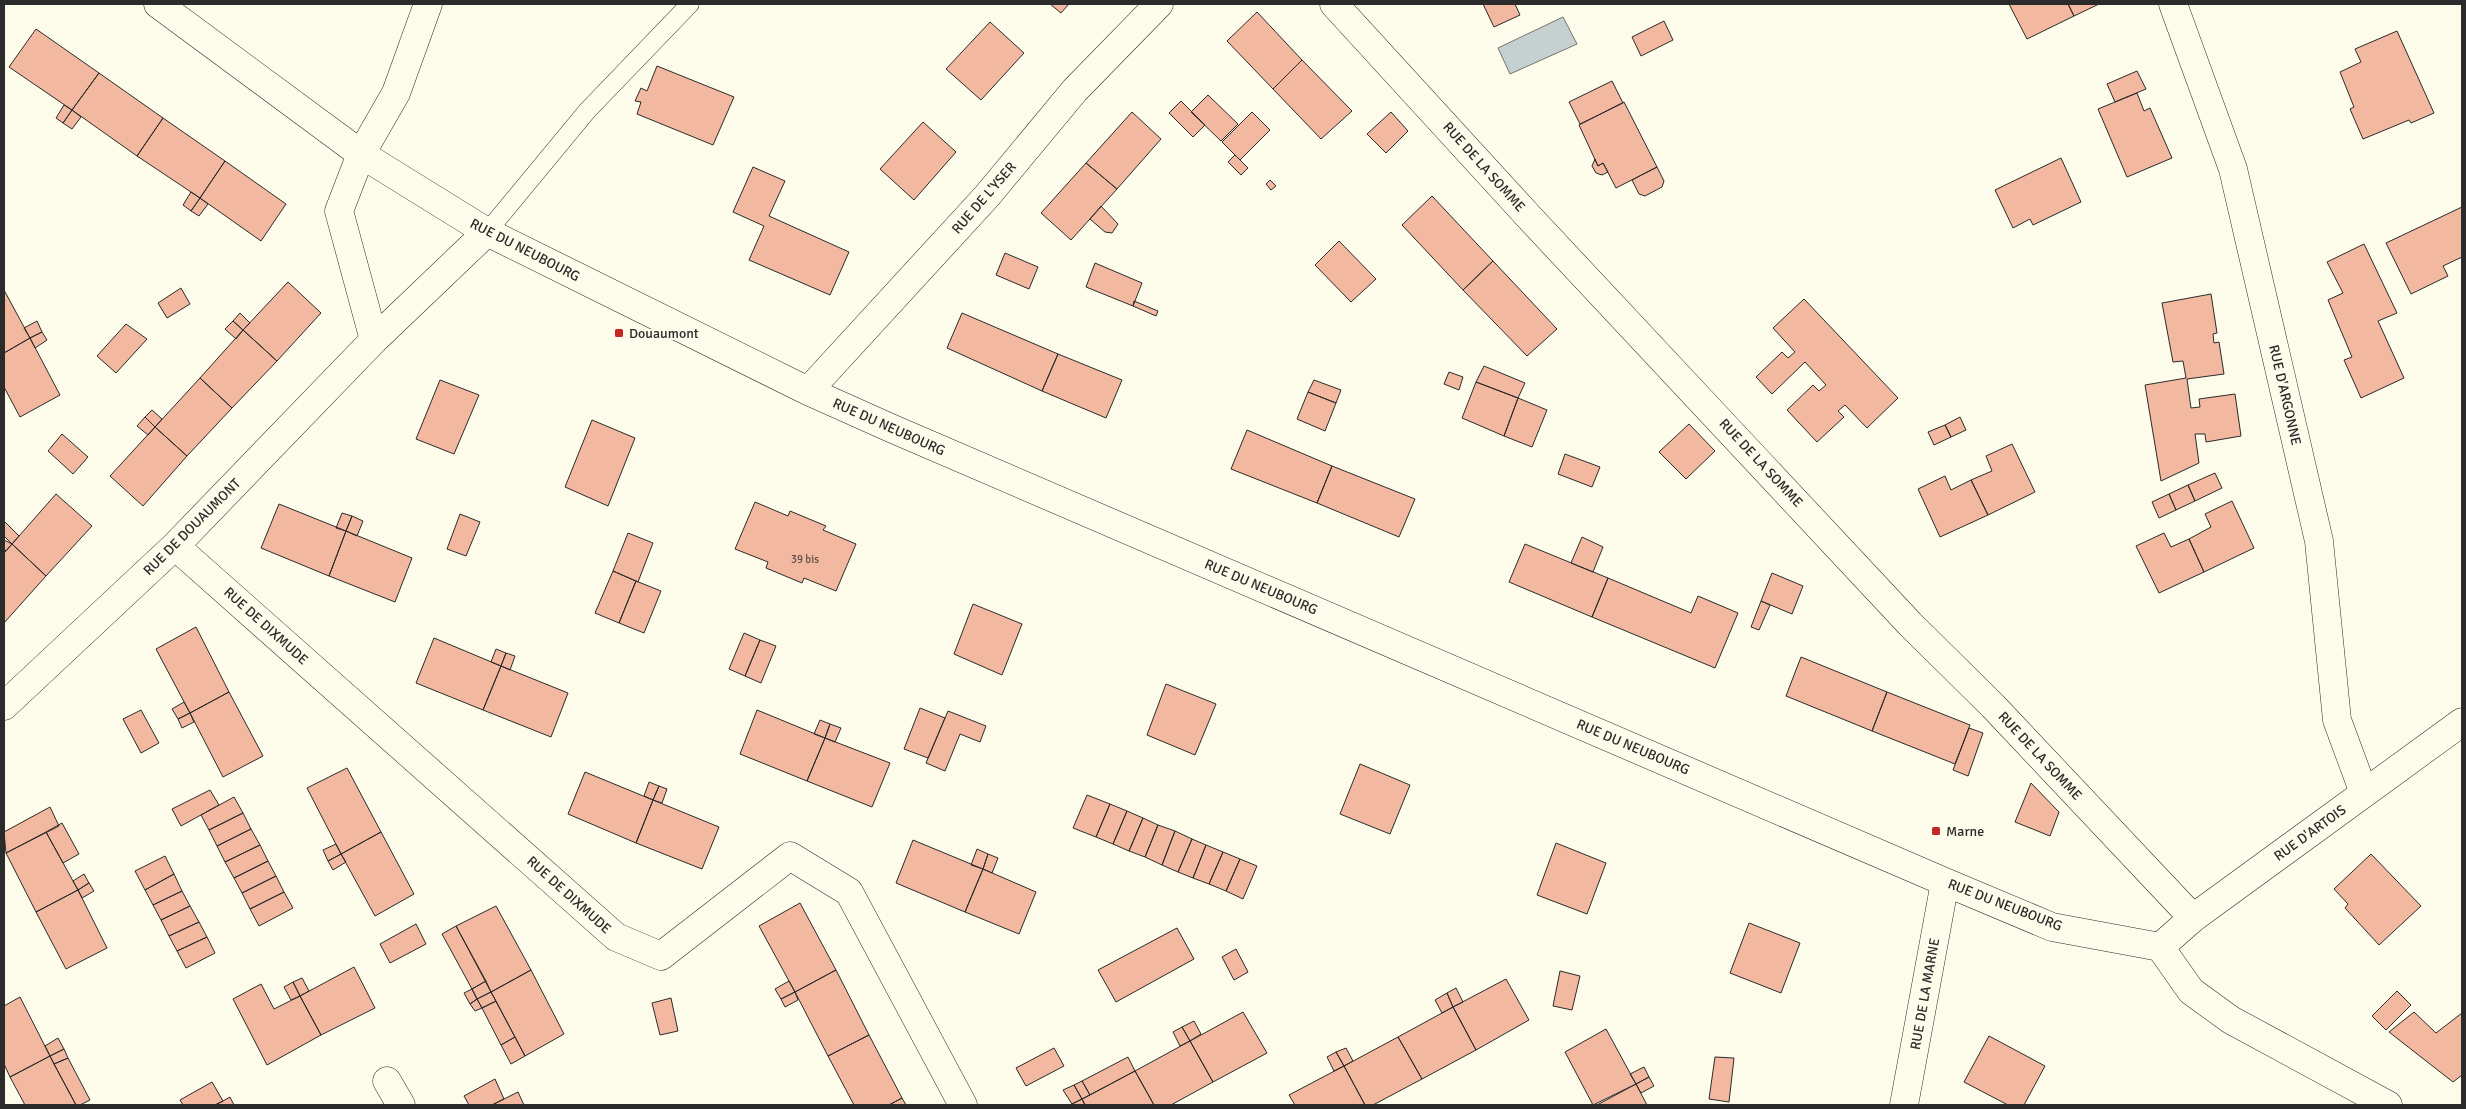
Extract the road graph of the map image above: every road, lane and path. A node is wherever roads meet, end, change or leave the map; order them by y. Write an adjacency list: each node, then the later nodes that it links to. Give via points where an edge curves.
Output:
1 (158, 4): 7 (street, RUE DU NEUBOURG)
2 (428, 4): 7 (street, via 396,93)
3 (690, 4): 8 (lane, via 587,111)
4 (1159, 4): 10 (street, RUE DE L'YSER, via 1075,90 987,196)
5 (1334, 4): 16 (street, RUE DE LA SOMME, via 1910,624 1993,706)
6 (2173, 4): 14 (street, RUE D'ARGONNE, via 2233,170 2319,541 2337,720)
7 (361, 154): 8 (street, RUE DU NEUBOURG); 9 (street, via 339,211)
8 (487, 232): 9 (street, RUE DE DOUAUMONT); 10 (street, RUE DU NEUBOURG)
9 (374, 340): 11 (street, RUE DE DOUAUMONT)
10 (808, 391): 15 (street, RUE DU NEUBOURG)
11 (175, 546): 12 (street, RUE DE DOUAUMONT); 20 (street, RUE DE DIXMUDE, via 616,937 661,956 790,856 849,892)
12 (4, 706)
13 (2462, 722): 14 (street, RUE D'ARTOIS)
14 (2364, 793): 16 (street, RUE D'ARTOIS)
15 (1945, 882): 17 (street, RUE DU NEUBOURG, via 2052,927); 21 (street, RUE DE LA MARNE)
16 (2193, 918): 17 (street, RUE D'ARTOIS)
17 (2160, 947): 22 (street, via 2191,991 2231,1020)
18 (388, 1081): 19 (street)
19 (400, 1105)
20 (963, 1105)
21 (1904, 1105)
22 (2388, 1105)

